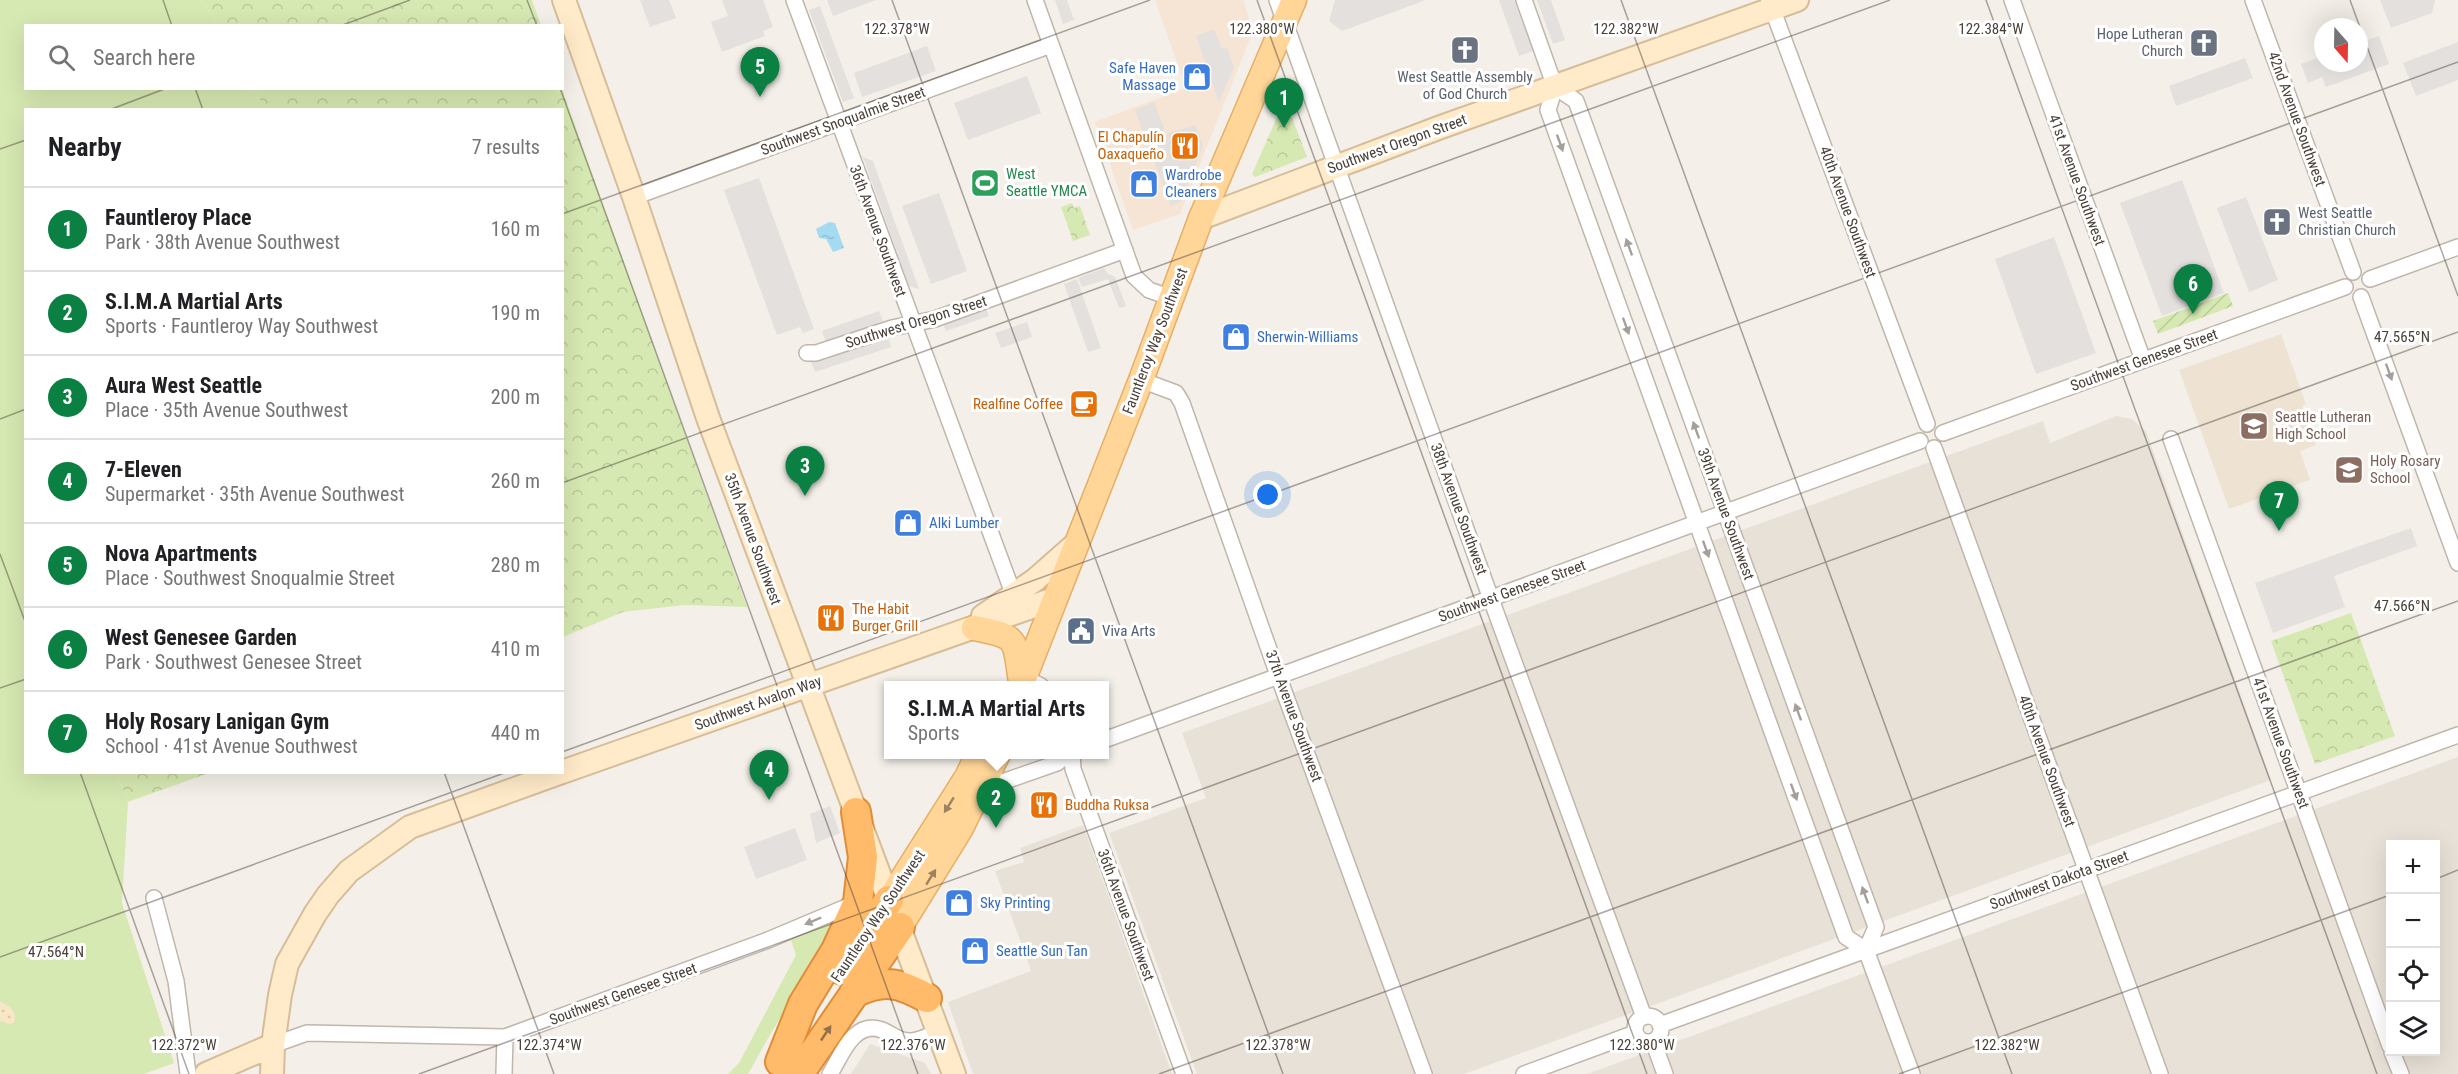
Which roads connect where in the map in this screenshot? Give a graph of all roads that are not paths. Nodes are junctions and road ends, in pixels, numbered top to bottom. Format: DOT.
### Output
graph roads {
  1 [pos="564,0"];
  2 [pos="794,0"];
  3 [pos="1035,0"];
  4 [pos="1277,0"];
  5 [pos="1294,0"];
  6 [pos="1524,0"];
  7 [pos="1797,0"];
  8 [pos="2012,0"];
  9 [pos="2253,0"];
  10 [pos="1771,4"];
  11 [pos="1285,22"];
  12 [pos="1052,45"];
  13 [pos="1555,87"];
  14 [pos="839,123"];
  15 [pos="1337,166"];
  16 [pos="634,197"];
  17 [pos="1201,218"];
  18 [pos="2458,248"];
  19 [pos="1125,250"];
  20 [pos="2353,272"];
  21 [pos="2370,279"];
  22 [pos="2345,287"];
  23 [pos="2361,297"];
  24 [pos="1172,298"];
  25 [pos="913,323"];
  26 [pos="807,353"];
  27 [pos="2143,360"];
  28 [pos="1141,380"];
  29 [pos="1927,424"];
  30 [pos="1943,433"];
  31 [pos="2171,439"];
  32 [pos="1920,441"];
  33 [pos="1934,448"];
  34 [pos="1726,513"];
  35 [pos="1697,524"];
  36 [pos="1077,543"];
  37 [pos="2458,563"];
  38 [pos="1054,599"];
  39 [pos="1491,599"];
  40 [pos="1012,605"];
  41 [pos="964,631"];
  42 [pos="1278,675"];
  43 [pos="1024,681"];
  44 [pos="1026,681"];
  45 [pos="807,686"];
  46 [pos="2458,735"];
  47 [pos="1109,738"];
  48 [pos="976,759"];
  49 [pos="996,759"];
  50 [pos="1063,759"];
  51 [pos="1071,759"];
  52 [pos="564,771"];
  53 [pos="556,774"];
  54 [pos="982,789"];
  55 [pos="2299,793"];
  56 [pos="855,812"];
  57 [pos="2086,870"];
  58 [pos="154,898"];
  59 [pos="889,900"];
  60 [pos="858,902"];
  61 [pos="900,927"];
  62 [pos="1866,950"];
  63 [pos="854,993"];
  64 [pos="927,998"];
  65 [pos="1644,1017"];
  66 [pos="1660,1025"];
  67 [pos="939,1032"];
  68 [pos="2386,1032"];
  69 [pos="1635,1034"];
  70 [pos="505,1037"];
  71 [pos="1653,1041"];
  72 [pos="273,1045"];
  73 [pos="2394,1056"];
  74 [pos="784,1070"];
  75 [pos="188,1074"];
  76 [pos="206,1074"];
  77 [pos="272,1074"];
  78 [pos="504,1074"];
  79 [pos="830,1074"];
  80 [pos="954,1074"];
  81 [pos="1184,1074"];
  82 [pos="1424,1074"];
  83 [pos="1524,1074"];
  84 [pos="1665,1074"];
  85 [pos="1912,1074"];
  86 [pos="2160,1074"];
  87 [pos="2401,1074"];
  1 -- 16 [label="main road, 35th Avenue Southwest"];
  2 -- 14 [label="street, 36th Avenue Southwest"];
  3 -- 12 [label="street"];
  4 -- 11 [label="street, 38th Avenue Southwest"];
  5 -- 11 [label="main road, Fauntleroy Way Southwest"];
  6 -- 13 [label="street, 39th Avenue Southwest"];
  7 -- 10 [label="main road, Southwest Oregon Street"];
  8 -- 27 [label="street, 41st Avenue Southwest"];
  9 -- 20 [label="street, 42nd Avenue Southwest"];
  10 -- 13 [label="main road, Southwest Oregon Street"];
  10 -- 29 [label="street, 40th Avenue Southwest"];
  11 -- 15 [label="street, 38th Avenue Southwest"];
  11 -- 17 [label="main road, Fauntleroy Way Southwest"];
  12 -- 14 [label="street, Southwest Snoqualmie Street"];
  12 -- 19 [label="street"];
  13 -- 15 [label="main road, Southwest Oregon Street"];
  34 -- 13 [label="street, 39th Avenue Southwest, one-way"];
  13 -- 35 [label="street, 39th Avenue Southwest, one-way"];
  14 -- 16 [label="street, Southwest Snoqualmie Street"];
  14 -- 25 [label="street, 36th Avenue Southwest"];
  15 -- 17 [label="main road, Southwest Oregon Street"];
  15 -- 39 [label="street, 38th Avenue Southwest"];
  16 -- 45 [label="main road, 35th Avenue Southwest"];
  17 -- 24 [label="main road, Fauntleroy Way Southwest"];
  18 -- 21 [label="street"];
  19 -- 24 [label="street"];
  19 -- 25 [label="street, Southwest Oregon Street"];
  20 -- 21 [label="street"];
  20 -- 22 [label="street"];
  21 -- 23 [label="street"];
  22 -- 23 [label="street"];
  22 -- 27 [label="street, Southwest Genesee Street"];
  23 -- 37 [label="street, one-way"];
  24 -- 28 [label="main road, Fauntleroy Way Southwest"];
  25 -- 26 [label="street, Southwest Oregon Street"];
  25 -- 40 [label="street, 36th Avenue Southwest"];
  27 -- 30 [label="street, Southwest Genesee Street"];
  28 -- 36 [label="main road, Fauntleroy Way Southwest"];
  28 -- 42 [label="street, 37th Avenue Southwest"];
  29 -- 30 [label="street"];
  29 -- 32 [label="street"];
  30 -- 33 [label="street"];
  31 -- 55 [label="street, 41st Avenue Southwest"];
  32 -- 33 [label="street"];
  32 -- 34 [label="street, Southwest Genesee Street"];
  33 -- 57 [label="street, 40th Avenue Southwest"];
  34 -- 35 [label="street, Southwest Genesee Street"];
  62 -- 34 [label="street, 39th Avenue Southwest, one-way"];
  35 -- 39 [label="street, Southwest Genesee Street"];
  35 -- 62 [label="street, 39th Avenue Southwest, one-way"];
  36 -- 38 [label="main road, Fauntleroy Way Southwest"];
  36 -- 40 [label="main road, Southwest Avalon Way"];
  38 -- 40 [label="main road, Southwest Avalon Way"];
  38 -- 44 [label="main road, Fauntleroy Way Southwest"];
  39 -- 42 [label="street, Southwest Genesee Street"];
  39 -- 65 [label="street, 38th Avenue Southwest"];
  40 -- 41 [label="main road, Southwest Avalon Way"];
  41 -- 43 [label="main road"];
  41 -- 45 [label="main road, Southwest Avalon Way"];
  42 -- 47 [label="street, Southwest Genesee Street"];
  42 -- 82 [label="street, 37th Avenue Southwest"];
  45 -- 52 [label="main road, Southwest Avalon Way"];
  45 -- 56 [label="main road, 35th Avenue Southwest"];
  46 -- 55 [label="street, Southwest Dakota Street"];
  48 -- 59 [label="main road, Fauntleroy Way Southwest, one-way"];
  49 -- 54 [label="main road, Fauntleroy Way Southwest"];
  50 -- 54 [label="street"];
  51 -- 81 [label="street, 36th Avenue Southwest"];
  53 -- 72 [label="main road, Southwest Avalon Way"];
  61 -- 54 [label="main road, Fauntleroy Way Southwest, one-way"];
  55 -- 57 [label="street, Southwest Dakota Street"];
  55 -- 68 [label="street, 41st Avenue Southwest"];
  56 -- 59 [label="main road, 35th Avenue Southwest"];
  56 -- 60 [label="highway"];
  57 -- 62 [label="street, Southwest Dakota Street"];
  57 -- 86 [label="street, 40th Avenue Southwest"];
  58 -- 75 [label="street"];
  59 -- 61 [label="main road, 35th Avenue Southwest"];
  59 -- 74 [label="highway, Fauntleroy Way Southwest"];
  60 -- 70 [label="street, Southwest Genesee Street, one-way"];
  60 -- 74 [label="highway"];
  61 -- 63 [label="highway, Fauntleroy Way Southwest"];
  61 -- 64 [label="main road, 35th Avenue Southwest"];
  62 -- 66 [label="street, Southwest Dakota Street"];
  62 -- 85 [label="street, 39th Avenue Southwest"];
  63 -- 64 [label="highway"];
  74 -- 63 [label="highway, Fauntleroy Way Southwest, one-way"];
  64 -- 67 [label="main road, 35th Avenue Southwest"];
  65 -- 66 [label="street"];
  65 -- 69 [label="street"];
  66 -- 71 [label="street"];
  67 -- 79 [label="street"];
  67 -- 80 [label="main road, 35th Avenue Southwest"];
  69 -- 71 [label="street"];
  69 -- 83 [label="street"];
  70 -- 72 [label="street, Southwest Genesee Street"];
  70 -- 78 [label="street"];
  71 -- 84 [label="street"];
  72 -- 76 [label="main road, Southwest Genesee Street"];
  72 -- 77 [label="main road, Southwest Avalon Way"];
  73 -- 87 [label="street"];
}
